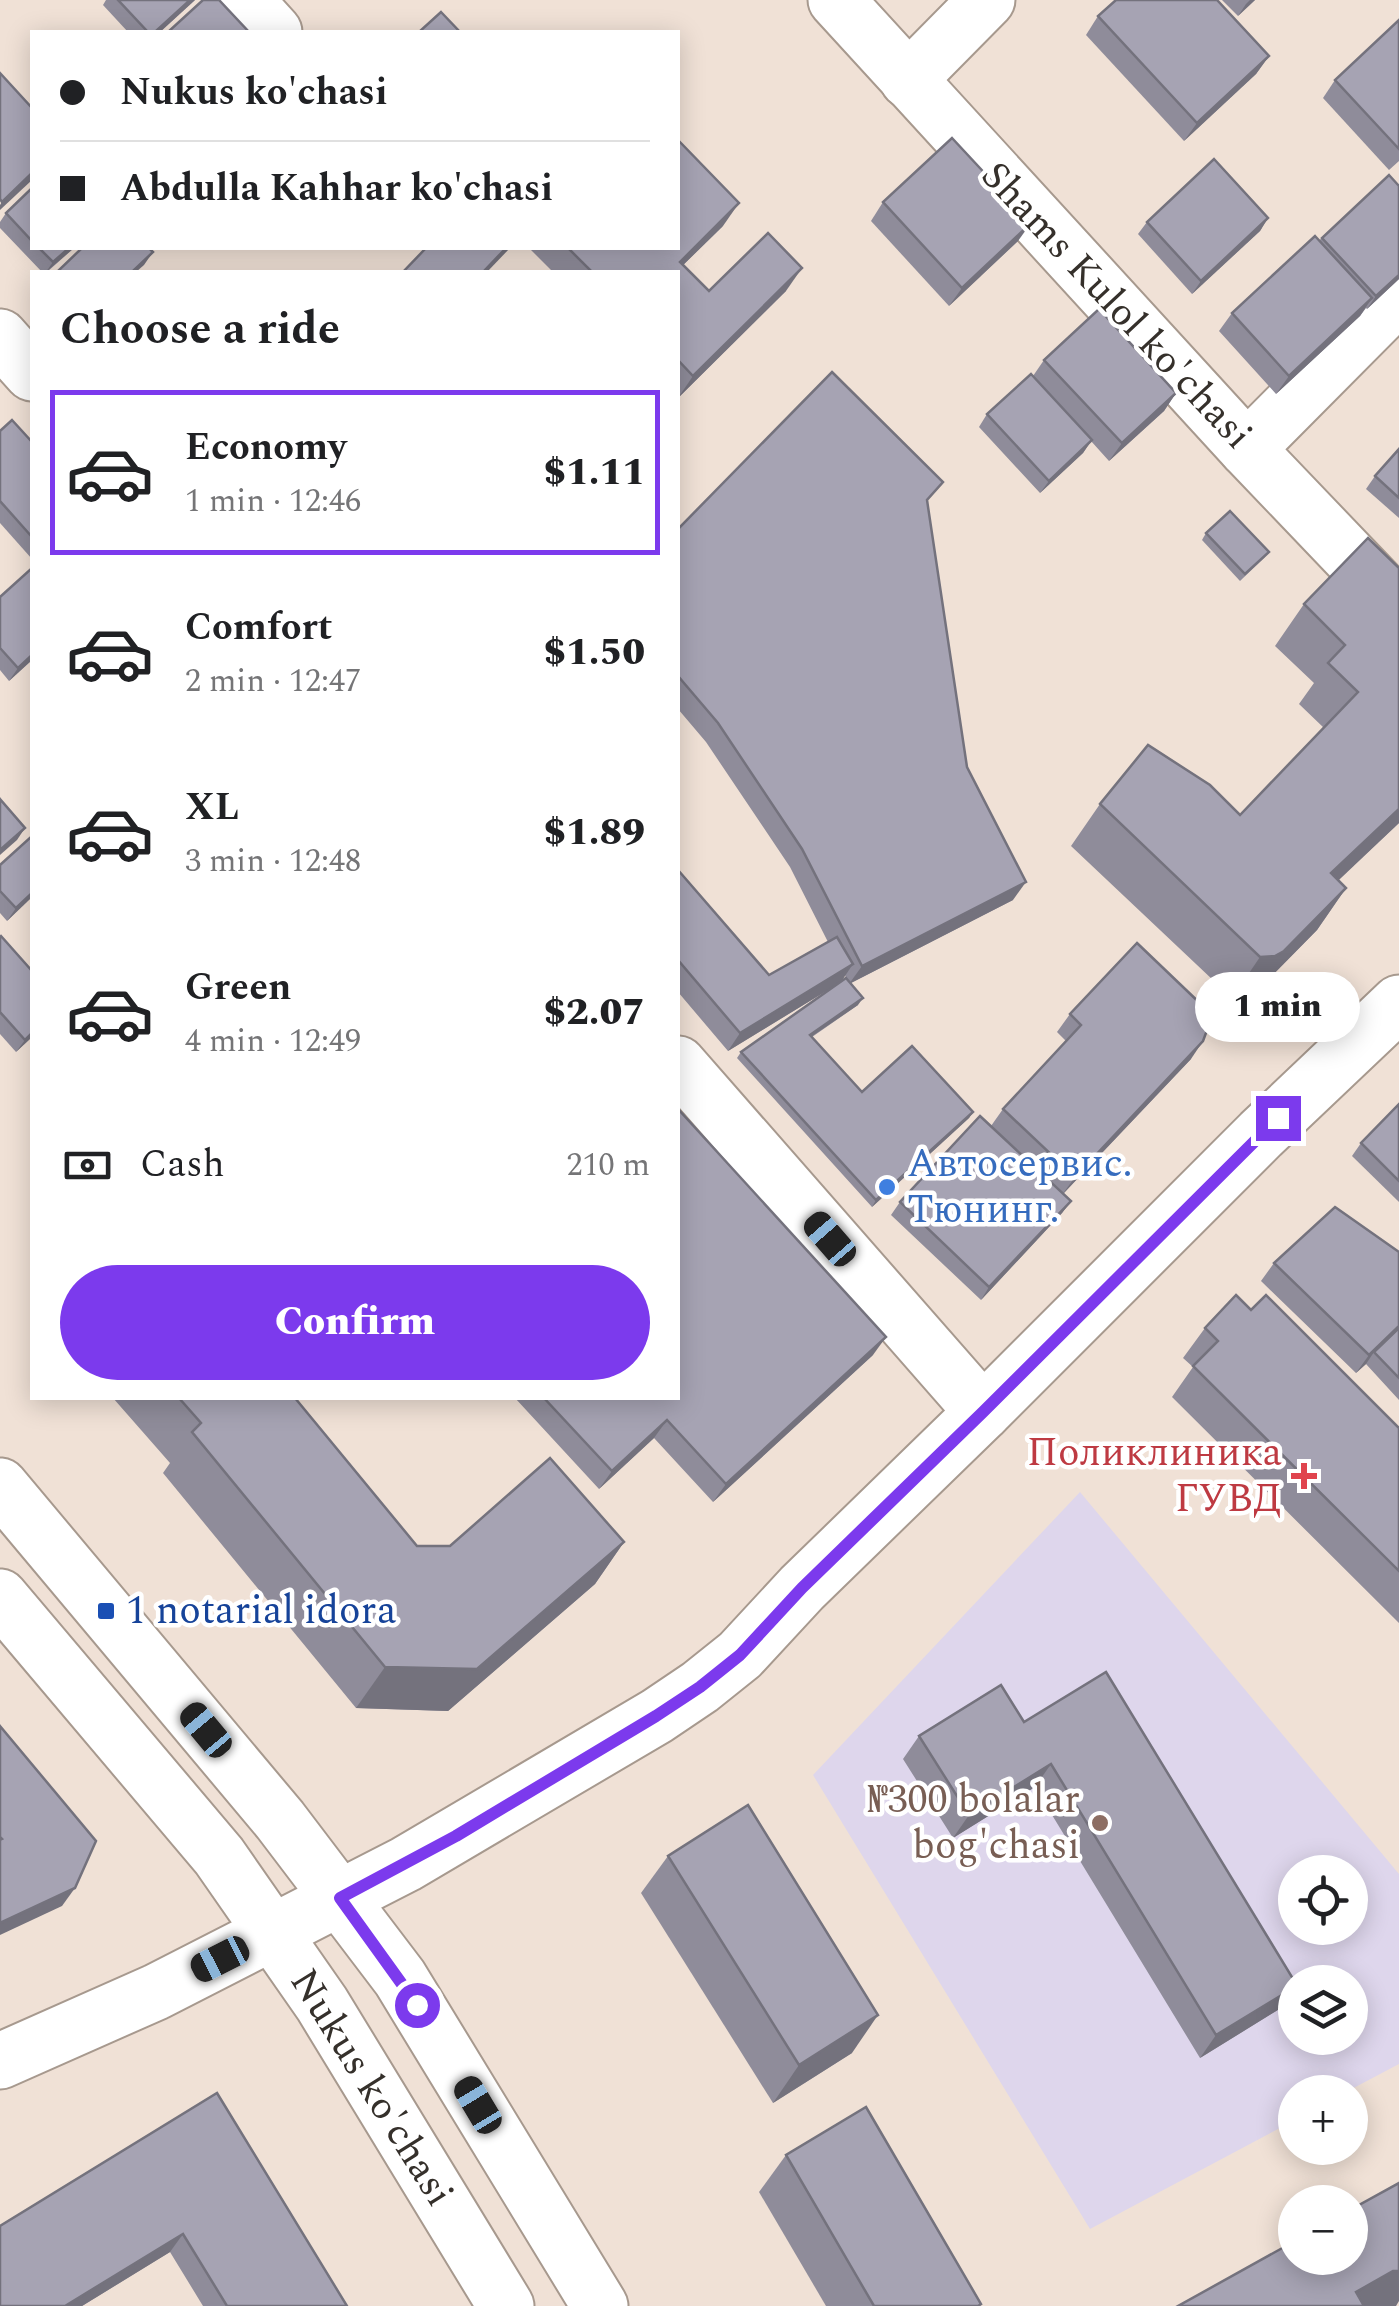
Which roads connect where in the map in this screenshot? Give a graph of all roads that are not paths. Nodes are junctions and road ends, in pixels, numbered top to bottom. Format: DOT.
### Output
graph roads {
  1 [pos="245,0"];
  2 [pos="836,0"];
  3 [pos="987,0"];
  4 [pos="272,30"];
  5 [pos="908,80"];
  6 [pos="1399,296"];
  7 [pos="0,337"];
  8 [pos="30,370"];
  9 [pos="1247,450"];
  10 [pos="1399,608"];
  11 [pos="1399,1002"];
  12 [pos="680,1066"];
  13 [pos="983,1412"];
  14 [pos="0,1486"];
  15 [pos="0,1597"];
  16 [pos="340,1898"];
  17 [pos="272,1933"];
  18 [pos="0,2061"];
  19 [pos="506,2306"];
  20 [pos="600,2306"];
  1 -- 4 [label="street"];
  2 -- 5 [label="street, Shams Kulol ko'chasi"];
  3 -- 5 [label="street"];
  5 -- 9 [label="street, Shams Kulol ko'chasi"];
  6 -- 9 [label="street"];
  7 -- 8 [label="street"];
  9 -- 10 [label="street, Shams Kulol ko'chasi"];
  11 -- 13 [label="street"];
  12 -- 13 [label="street"];
  13 -- 16 [label="street"];
  14 -- 16 [label="street, Nukus ko'chasi"];
  15 -- 17 [label="street, Nukus ko'chasi"];
  16 -- 17 [label="street"];
  16 -- 20 [label="street, Nukus ko'chasi"];
  17 -- 18 [label="street"];
  17 -- 19 [label="street, Nukus ko'chasi"];
}
